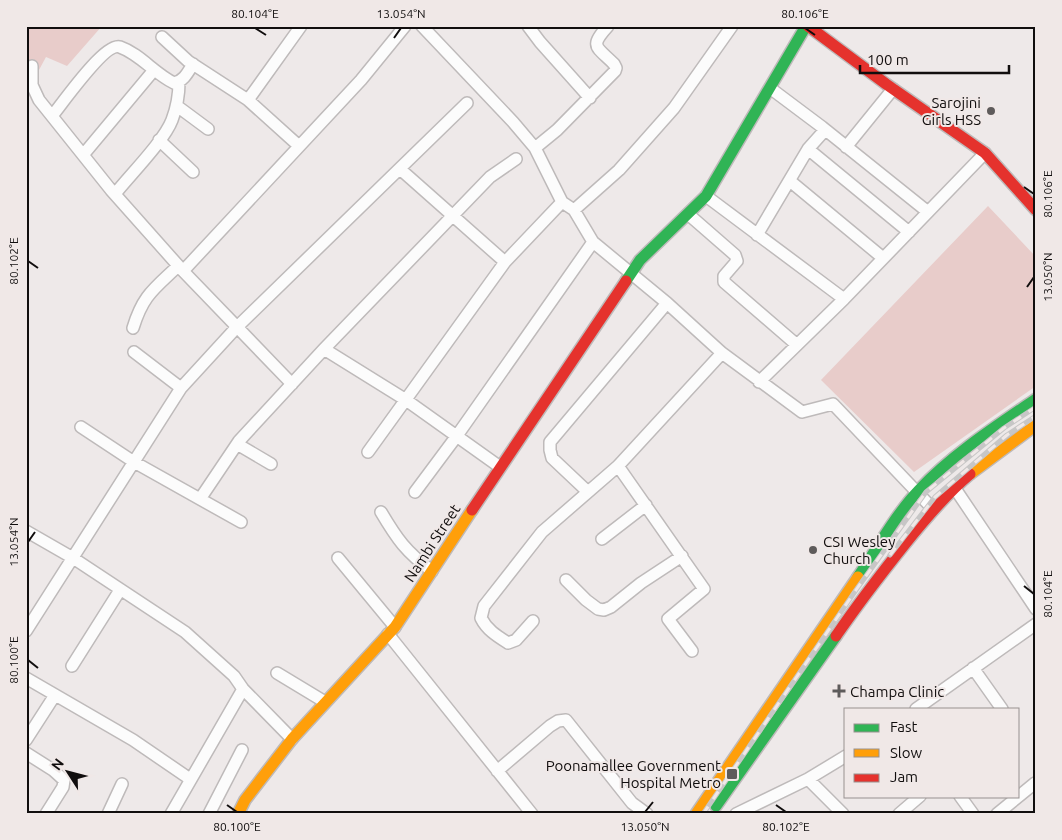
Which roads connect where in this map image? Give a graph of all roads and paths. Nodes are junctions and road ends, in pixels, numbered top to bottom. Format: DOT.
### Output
graph roads {
  1 [pos="301,26"];
  2 [pos="405,26"];
  3 [pos="422,26"];
  4 [pos="528,26"];
  5 [pos="608,26"];
  6 [pos="732,26"];
  7 [pos="807,26"];
  8 [pos="162,37"];
  9 [pos="193,64"];
  10 [pos="32,66"];
  11 [pos="154,70"];
  12 [pos="180,82"];
  13 [pos="770,88"];
  14 [pos="893,89"];
  15 [pos="590,98"];
  16 [pos="248,100"];
  17 [pos="467,102"];
  18 [pos="177,106"];
  19 [pos="52,116"];
  20 [pos="208,129"];
  21 [pos="825,130"];
  22 [pos="159,140"];
  23 [pos="299,146"];
  24 [pos="846,147"];
  25 [pos="535,148"];
  26 [pos="808,149"];
  27 [pos="985,153"];
  28 [pos="83,155"];
  29 [pos="516,159"];
  30 [pos="400,168"];
  31 [pos="193,172"];
  32 [pos="790,181"];
  33 [pos="114,194"];
  34 [pos="706,196"];
  35 [pos="562,202"];
  36 [pos="574,210"];
  37 [pos="1036,210"];
  38 [pos="928,212"];
  39 [pos="688,214"];
  40 [pos="452,216"];
  41 [pos="909,232"];
  42 [pos="757,235"];
  43 [pos="593,242"];
  44 [pos="883,258"];
  45 [pos="505,262"];
  46 [pos="180,269"];
  47 [pos="632,273"];
  48 [pos="844,299"];
  49 [pos="667,303"];
  50 [pos="133,328"];
  51 [pos="236,328"];
  52 [pos="797,345"];
  53 [pos="324,349"];
  54 [pos="134,352"];
  55 [pos="722,353"];
  56 [pos="759,382"];
  57 [pos="292,384"];
  58 [pos="180,388"];
  59 [pos="1036,399"];
  60 [pos="406,400"];
  61 [pos="81,426"];
  62 [pos="1035,426"];
  63 [pos="456,437"];
  64 [pos="237,444"];
  65 [pos="368,452"];
  66 [pos="134,462"];
  67 [pos="271,464"];
  68 [pos="618,466"];
  69 [pos="500,467"];
  70 [pos="954,487"];
  71 [pos="415,492"];
  72 [pos="588,492"];
  73 [pos="918,492"];
  74 [pos="200,499"];
  75 [pos="646,505"];
  76 [pos="933,509"];
  77 [pos="381,512"];
  78 [pos="241,522"];
  79 [pos="26,531"];
  80 [pos="602,539"];
  81 [pos="682,556"];
  82 [pos="73,558"];
  83 [pos="338,558"];
  84 [pos="432,571"];
  85 [pos="566,580"];
  86 [pos="120,590"];
  87 [pos="1036,609"];
  88 [pos="533,621"];
  89 [pos="1036,624"];
  90 [pos="26,631"];
  91 [pos="391,631"];
  92 [pos="692,651"];
  93 [pos="72,666"];
  94 [pos="973,668"];
  95 [pos="277,673"];
  96 [pos="26,678"];
  97 [pos="242,689"];
  98 [pos="55,695"];
  99 [pos="325,702"];
  100 [pos="917,708"];
  101 [pos="1001,708"];
  102 [pos="292,739"];
  103 [pos="26,740"];
  104 [pos="242,750"];
  105 [pos="26,753"];
  106 [pos="844,757"];
  107 [pos="497,771"];
  108 [pos="190,779"];
  109 [pos="808,780"];
  110 [pos="1035,783"];
  111 [pos="122,784"];
  112 [pos="1020,795"];
  113 [pos="918,798"];
  114 [pos="961,798"];
  115 [pos="1017,798"];
  116 [pos="703,813"];
  117 [pos="46,814"];
  118 [pos="108,814"];
  119 [pos="171,814"];
  120 [pos="209,814"];
  121 [pos="238,814"];
  122 [pos="532,814"];
  123 [pos="647,814"];
  124 [pos="736,814"];
  125 [pos="843,814"];
  126 [pos="899,814"];
  127 [pos="973,814"];
  128 [pos="997,814"];
  1 -- 16 [label="street"];
  2 -- 23 [label="street"];
  3 -- 25 [label="street"];
  4 -- 15 [label="street"];
  5 -- 15 [label="street"];
  6 -- 36 [label="street"];
  7 -- 13 [label="street, Nambi Street"];
  7 -- 14 [label="street"];
  8 -- 9 [label="street"];
  9 -- 12 [label="street"];
  9 -- 16 [label="street"];
  10 -- 19 [label="street"];
  11 -- 12 [label="street"];
  11 -- 19 [label="street"];
  11 -- 28 [label="street"];
  12 -- 18 [label="street"];
  13 -- 21 [label="street"];
  13 -- 34 [label="street, Nambi Street"];
  14 -- 24 [label="street"];
  14 -- 27 [label="street"];
  15 -- 25 [label="street"];
  16 -- 23 [label="street"];
  17 -- 30 [label="street"];
  18 -- 20 [label="street"];
  18 -- 22 [label="street"];
  19 -- 28 [label="street"];
  21 -- 24 [label="street"];
  21 -- 26 [label="street"];
  22 -- 31 [label="street"];
  22 -- 33 [label="street"];
  23 -- 46 [label="street"];
  24 -- 38 [label="street"];
  25 -- 35 [label="street"];
  26 -- 32 [label="street"];
  26 -- 41 [label="street"];
  27 -- 37 [label="street"];
  27 -- 38 [label="street"];
  28 -- 33 [label="street"];
  29 -- 40 [label="street"];
  30 -- 40 [label="street"];
  30 -- 51 [label="street"];
  32 -- 42 [label="street"];
  32 -- 44 [label="street"];
  33 -- 46 [label="street"];
  34 -- 39 [label="street, Nambi Street"];
  34 -- 42 [label="street"];
  35 -- 36 [label="street"];
  35 -- 45 [label="street"];
  36 -- 43 [label="street"];
  38 -- 41 [label="street"];
  39 -- 47 [label="street, Nambi Street"];
  39 -- 52 [label="street"];
  40 -- 45 [label="street"];
  40 -- 53 [label="street"];
  41 -- 44 [label="street"];
  42 -- 48 [label="street"];
  43 -- 47 [label="street"];
  43 -- 63 [label="street"];
  44 -- 48 [label="street"];
  45 -- 60 [label="street"];
  46 -- 50 [label="street"];
  46 -- 51 [label="street"];
  47 -- 49 [label="street"];
  47 -- 69 [label="street, Nambi Street"];
  48 -- 52 [label="street"];
  49 -- 55 [label="street"];
  49 -- 72 [label="street"];
  51 -- 57 [label="street"];
  51 -- 58 [label="street"];
  52 -- 56 [label="street"];
  53 -- 57 [label="street"];
  53 -- 60 [label="street"];
  54 -- 58 [label="street"];
  55 -- 56 [label="street"];
  55 -- 68 [label="street"];
  56 -- 73 [label="street"];
  57 -- 64 [label="street"];
  58 -- 66 [label="street"];
  59 -- 73 [label="street"];
  60 -- 63 [label="street"];
  60 -- 65 [label="street"];
  61 -- 66 [label="street"];
  62 -- 70 [label="street"];
  63 -- 69 [label="street"];
  63 -- 71 [label="street"];
  64 -- 67 [label="street"];
  64 -- 74 [label="street"];
  66 -- 74 [label="street"];
  66 -- 82 [label="street"];
  68 -- 72 [label="street"];
  68 -- 75 [label="street"];
  69 -- 84 [label="street, Nambi Street"];
  70 -- 76 [label="street"];
  70 -- 87 [label="street"];
  72 -- 88 [label="street"];
  73 -- 76 [label="street"];
  73 -- 116 [label="street"];
  74 -- 78 [label="street"];
  75 -- 80 [label="street"];
  75 -- 81 [label="street"];
  76 -- 116 [label="street"];
  77 -- 84 [label="street"];
  79 -- 82 [label="street"];
  81 -- 85 [label="street"];
  81 -- 92 [label="street"];
  82 -- 86 [label="street"];
  82 -- 90 [label="street"];
  83 -- 91 [label="street"];
  84 -- 91 [label="street, Nambi Street"];
  86 -- 93 [label="street"];
  86 -- 97 [label="street"];
  89 -- 94 [label="street"];
  91 -- 99 [label="street, Nambi Street"];
  91 -- 107 [label="street"];
  94 -- 100 [label="street"];
  94 -- 101 [label="street"];
  95 -- 99 [label="street"];
  96 -- 98 [label="street"];
  97 -- 102 [label="street"];
  97 -- 108 [label="street"];
  98 -- 103 [label="street"];
  98 -- 108 [label="street"];
  99 -- 102 [label="street, Nambi Street"];
  102 -- 121 [label="street, Nambi Street"];
  104 -- 120 [label="street"];
  105 -- 117 [label="street"];
  106 -- 109 [label="street"];
  107 -- 122 [label="street"];
  107 -- 123 [label="street"];
  108 -- 119 [label="street"];
  109 -- 124 [label="street"];
  109 -- 125 [label="street"];
  110 -- 112 [label="street"];
  111 -- 118 [label="street"];
  113 -- 126 [label="street"];
  114 -- 127 [label="street"];
  115 -- 128 [label="street"];
}
